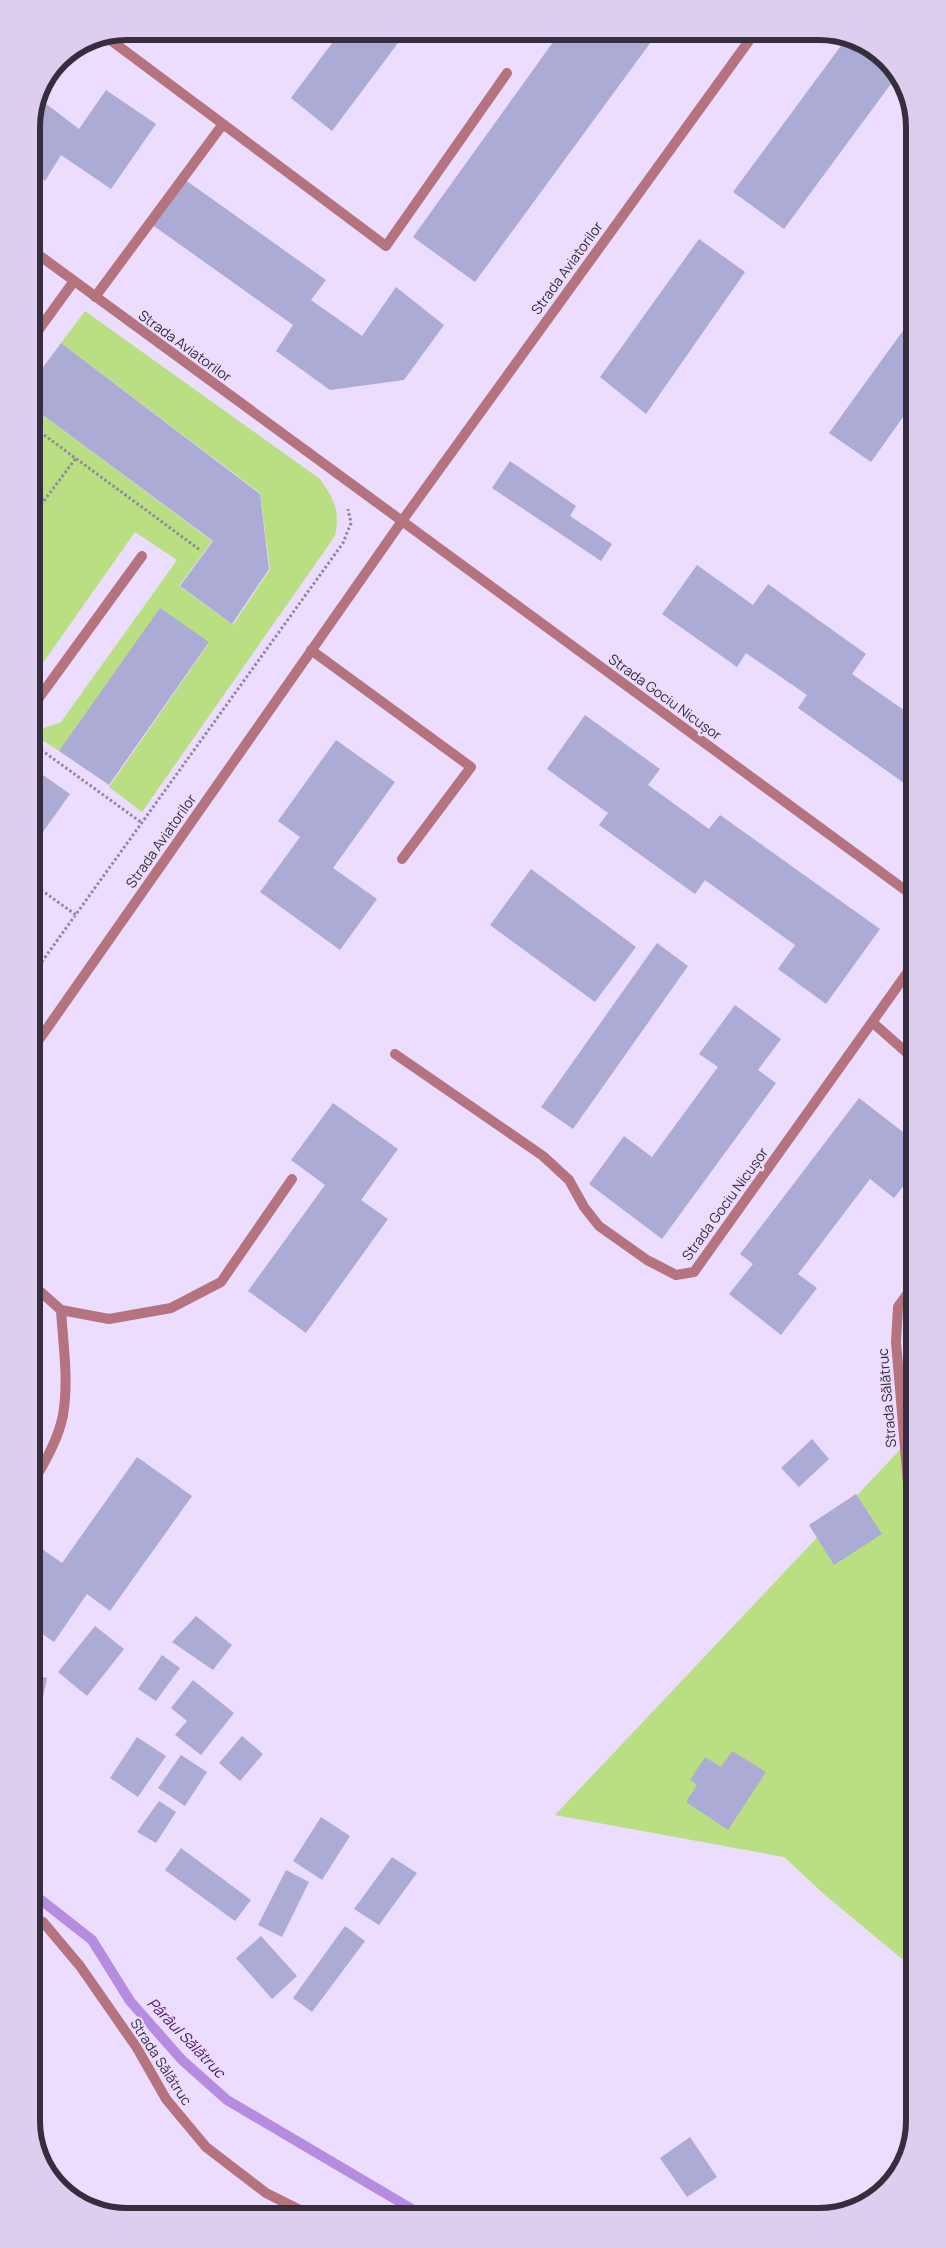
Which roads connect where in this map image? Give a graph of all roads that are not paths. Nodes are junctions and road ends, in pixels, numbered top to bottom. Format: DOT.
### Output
graph roads {
  1 [pos="750,40"];
  2 [pos="113,42"];
  3 [pos="506,73"];
  4 [pos="223,124"];
  5 [pos="40,256"];
  6 [pos="74,281"];
  7 [pos="94,297"];
  8 [pos="40,329"];
  9 [pos="402,521"];
  10 [pos="142,556"];
  11 [pos="311,650"];
  12 [pos="40,696"];
  13 [pos="402,859"];
  14 [pos="906,891"];
  15 [pos="906,974"];
  16 [pos="872,1022"];
  17 [pos="40,1038"];
  18 [pos="906,1052"];
  19 [pos="395,1054"];
  20 [pos="292,1179"];
  21 [pos="40,1291"];
  22 [pos="906,1296"];
  23 [pos="61,1310"];
  24 [pos="906,1460"];
  25 [pos="40,1470"];
  26 [pos="40,1920"];
  27 [pos="296,2208"];
  1 -- 9 [label="street, Strada Aviatorilor"];
  2 -- 4 [label="street"];
  3 -- 4 [label="street"];
  4 -- 7 [label="street"];
  5 -- 6 [label="street, Strada Aviatorilor"];
  6 -- 7 [label="street, Strada Aviatorilor"];
  6 -- 8 [label="street"];
  7 -- 9 [label="street, Strada Aviatorilor"];
  9 -- 11 [label="street, Strada Aviatorilor"];
  9 -- 14 [label="street, Strada Gociu Nicușor"];
  10 -- 12 [label="street"];
  11 -- 13 [label="street"];
  11 -- 17 [label="street, Strada Aviatorilor"];
  15 -- 16 [label="street, Strada Gociu Nicușor"];
  16 -- 18 [label="street"];
  16 -- 19 [label="street, Strada Gociu Nicușor"];
  20 -- 23 [label="street"];
  21 -- 23 [label="street"];
  22 -- 24 [label="street, Strada Sălătruc"];
  23 -- 25 [label="street"];
  26 -- 27 [label="street, Strada Sălătruc"];
}
